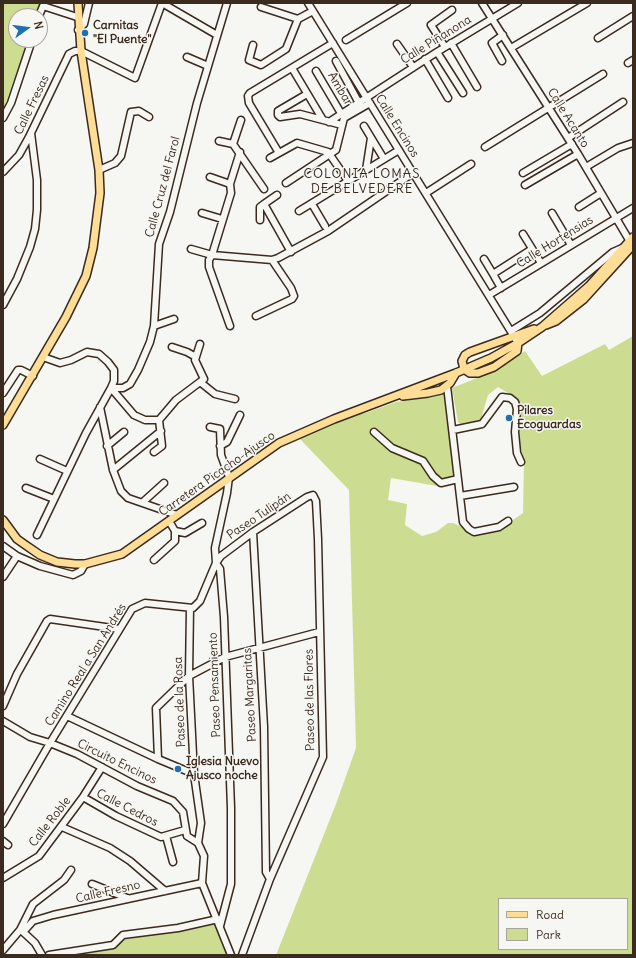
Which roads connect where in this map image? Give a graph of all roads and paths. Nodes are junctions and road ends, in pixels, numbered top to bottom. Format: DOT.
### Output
graph roads {
  1 [pos="78,3"];
  2 [pos="89,3"];
  3 [pos="162,3"];
  4 [pos="227,3"];
  5 [pos="308,3"];
  6 [pos="407,3"];
  7 [pos="482,3"];
  8 [pos="518,3"];
  9 [pos="587,3"];
  10 [pos="261,7"];
  11 [pos="42,8"];
  12 [pos="452,10"];
  13 [pos="313,11"];
  14 [pos="633,16"];
  15 [pos="78,17"];
  16 [pos="298,19"];
  17 [pos="492,19"];
  18 [pos="78,30"];
  19 [pos="217,35"];
  20 [pos="504,35"];
  21 [pos="598,38"];
  22 [pos="346,40"];
  23 [pos="451,43"];
  24 [pos="331,44"];
  25 [pos="397,44"];
  26 [pos="253,45"];
  27 [pos="445,47"];
  28 [pos="29,48"];
  29 [pos="511,48"];
  30 [pos="81,51"];
  31 [pos="437,52"];
  32 [pos="187,57"];
  33 [pos="425,59"];
  34 [pos="336,61"];
  35 [pos="502,61"];
  36 [pos="208,66"];
  37 [pos="413,67"];
  38 [pos="292,68"];
  39 [pos="316,72"];
  40 [pos="603,74"];
  41 [pos="477,87"];
  42 [pos="463,93"];
  43 [pos="307,94"];
  44 [pos="448,98"];
  45 [pos="367,99"];
  46 [pos="623,102"];
  47 [pos="360,105"];
  48 [pos="549,108"];
  49 [pos="149,116"];
  50 [pos="343,116"];
  51 [pos="3,118"];
  52 [pos="241,120"];
  53 [pos="326,121"];
  54 [pos="342,125"];
  55 [pos="364,126"];
  56 [pos="31,133"];
  57 [pos="371,138"];
  58 [pos="568,138"];
  59 [pos="219,141"];
  60 [pos="633,143"];
  61 [pos="233,144"];
  62 [pos="572,144"];
  63 [pos="485,147"];
  64 [pos="397,151"];
  65 [pos="240,152"];
  66 [pos="279,153"];
  67 [pos="330,154"];
  68 [pos="578,154"];
  69 [pos="270,158"];
  70 [pos="384,159"];
  71 [pos="471,164"];
  72 [pos="586,167"];
  73 [pos="99,170"];
  74 [pos="366,170"];
  75 [pos="3,172"];
  76 [pos="413,172"];
  77 [pos="523,173"];
  78 [pos="210,177"];
  79 [pos="348,181"];
  80 [pos="286,183"];
  81 [pos="230,184"];
  82 [pos="525,185"];
  83 [pos="264,189"];
  84 [pos="426,193"];
  85 [pos="602,194"];
  86 [pos="277,195"];
  87 [pos="264,204"];
  88 [pos="312,204"];
  89 [pos="579,207"];
  90 [pos="633,208"];
  91 [pos="299,211"];
  92 [pos="202,213"];
  93 [pos="552,213"];
  94 [pos="616,218"];
  95 [pos="222,219"];
  96 [pos="260,220"];
  97 [pos="325,226"];
  98 [pos="523,234"];
  99 [pos="631,243"];
  100 [pos="571,245"];
  101 [pos="191,249"];
  102 [pos="532,249"];
  103 [pos="291,252"];
  104 [pos="212,255"];
  105 [pos="484,259"];
  106 [pos="272,260"];
  107 [pos="541,263"];
  108 [pos="493,274"];
  109 [pos="502,288"];
  110 [pos="489,295"];
  111 [pos="3,304"];
  112 [pos="256,316"];
  113 [pos="174,319"];
  114 [pos="154,326"];
  115 [pos="230,326"];
  116 [pos="542,327"];
  117 [pos="512,333"];
  118 [pos="518,343"];
  119 [pos="200,344"];
  120 [pos="172,347"];
  121 [pos="43,357"];
  122 [pos="196,357"];
  123 [pos="464,370"];
  124 [pos="456,373"];
  125 [pos="33,376"];
  126 [pos="200,382"];
  127 [pos="447,386"];
  128 [pos="111,388"];
  129 [pos="3,393"];
  130 [pos="394,396"];
  131 [pos="235,399"];
  132 [pos="100,408"];
  133 [pos="240,415"];
  134 [pos="159,420"];
  135 [pos="3,425"];
  136 [pos="210,427"];
  137 [pos="453,430"];
  138 [pos="161,431"];
  139 [pos="124,432"];
  140 [pos="374,432"];
  141 [pos="107,446"];
  142 [pos="220,446"];
  143 [pos="154,452"];
  144 [pos="40,459"];
  145 [pos="521,462"];
  146 [pos="113,470"];
  147 [pos="67,471"];
  148 [pos="229,477"];
  149 [pos="458,479"];
  150 [pos="164,483"];
  151 [pos="514,487"];
  152 [pos="26,488"];
  153 [pos="460,496"];
  154 [pos="54,499"];
  155 [pos="316,501"];
  156 [pos="143,502"];
  157 [pos="177,515"];
  158 [pos="3,520"];
  159 [pos="169,521"];
  160 [pos="508,521"];
  161 [pos="202,523"];
  162 [pos="175,531"];
  163 [pos="253,532"];
  164 [pos="37,535"];
  165 [pos="3,546"];
  166 [pos="17,556"];
  167 [pos="154,560"];
  168 [pos="216,563"];
  169 [pos="85,564"];
  170 [pos="3,577"];
  171 [pos="190,608"];
  172 [pos="119,629"];
  173 [pos="320,632"];
  174 [pos="259,648"];
  175 [pos="225,657"];
  176 [pos="189,676"];
  177 [pos="3,706"];
  178 [pos="67,716"];
  179 [pos="3,721"];
  180 [pos="50,742"];
  181 [pos="158,759"];
  182 [pos="102,768"];
  183 [pos="194,774"];
  184 [pos="83,798"];
  185 [pos="3,824"];
  186 [pos="62,826"];
  187 [pos="185,830"];
  188 [pos="166,836"];
  189 [pos="198,843"];
  190 [pos="173,862"];
  191 [pos="71,870"];
  192 [pos="3,878"];
  193 [pos="270,880"];
  194 [pos="202,883"];
  195 [pos="92,884"];
  196 [pos="165,891"];
  197 [pos="127,898"];
  198 [pos="218,919"];
  199 [pos="220,926"];
  200 [pos="22,930"];
  201 [pos="3,950"];
  202 [pos="42,955"];
  203 [pos="49,955"];
  204 [pos="231,955"];
  205 [pos="242,955"];
  1 -- 15 [label="main road"];
  2 -- 18 [label="street"];
  3 -- 19 [label="street"];
  3 -- 30 [label="street"];
  4 -- 19 [label="street, Calle Cruz del Farol"];
  5 -- 13 [label="street, Calle Encinos"];
  6 -- 22 [label="street"];
  7 -- 17 [label="street, Calle Acanto"];
  8 -- 17 [label="street, Calle Piñanona"];
  9 -- 29 [label="street"];
  10 -- 16 [label="street"];
  11 -- 15 [label="street"];
  12 -- 27 [label="street"];
  13 -- 16 [label="street"];
  13 -- 24 [label="street, Calle Encinos"];
  14 -- 21 [label="street"];
  15 -- 18 [label="main road"];
  16 -- 26 [label="street"];
  17 -- 20 [label="street, Calle Acanto"];
  17 -- 23 [label="street, Calle Piñanona"];
  18 -- 30 [label="main road"];
  19 -- 36 [label="street, Calle Cruz del Farol"];
  20 -- 29 [label="street, Calle Acanto"];
  20 -- 35 [label="street"];
  23 -- 27 [label="street, Calle Piñanona"];
  23 -- 41 [label="street"];
  24 -- 38 [label="street"];
  24 -- 45 [label="street, Calle Encinos"];
  25 -- 37 [label="street"];
  27 -- 31 [label="street, Calle Piñanona"];
  28 -- 51 [label="street"];
  29 -- 48 [label="street, Calle Acanto"];
  30 -- 56 [label="street, Calle Fresas"];
  30 -- 73 [label="main road"];
  31 -- 33 [label="street, Calle Piñanona"];
  31 -- 42 [label="street"];
  32 -- 36 [label="street"];
  33 -- 37 [label="street, Calle Piñanona"];
  33 -- 44 [label="street"];
  34 -- 47 [label="street"];
  36 -- 114 [label="street, Calle Cruz del Farol"];
  37 -- 45 [label="street, Calle Piñanona"];
  38 -- 43 [label="street"];
  38 -- 66 [label="street"];
  39 -- 50 [label="street, Ambar"];
  40 -- 48 [label="street"];
  43 -- 53 [label="street"];
  43 -- 53 [label="street"];
  45 -- 47 [label="street, Calle Piñanona"];
  45 -- 64 [label="street, Calle Encinos"];
  46 -- 58 [label="street"];
  47 -- 50 [label="street, Calle Piñanona"];
  48 -- 58 [label="street, Calle Acanto"];
  48 -- 63 [label="street"];
  49 -- 73 [label="street"];
  50 -- 53 [label="street, Calle Piñanona"];
  50 -- 54 [label="street"];
  52 -- 61 [label="street"];
  53 -- 54 [label="street"];
  54 -- 67 [label="street"];
  55 -- 57 [label="street"];
  56 -- 75 [label="street, Calle Fresas"];
  56 -- 111 [label="street"];
  57 -- 70 [label="street"];
  57 -- 74 [label="street"];
  58 -- 62 [label="street, Calle Acanto"];
  59 -- 61 [label="street"];
  60 -- 72 [label="street"];
  61 -- 65 [label="street"];
  62 -- 68 [label="street, Calle Acanto"];
  62 -- 77 [label="street"];
  64 -- 70 [label="street"];
  64 -- 76 [label="street, Calle Encinos"];
  65 -- 81 [label="street"];
  65 -- 83 [label="street"];
  66 -- 67 [label="street"];
  66 -- 69 [label="street"];
  67 -- 79 [label="street"];
  67 -- 80 [label="street"];
  68 -- 72 [label="street, Calle Acanto"];
  68 -- 82 [label="street"];
  70 -- 74 [label="street"];
  71 -- 84 [label="street"];
  72 -- 85 [label="street, Calle Acanto"];
  73 -- 121 [label="main road"];
  74 -- 79 [label="street"];
  76 -- 84 [label="street, Calle Encinos"];
  76 -- 103 [label="street"];
  78 -- 81 [label="street"];
  79 -- 88 [label="street"];
  81 -- 95 [label="street"];
  84 -- 110 [label="street, Calle Encinos"];
  85 -- 89 [label="street"];
  85 -- 94 [label="street, Calle Acanto"];
  86 -- 87 [label="street"];
  87 -- 96 [label="street"];
  87 -- 103 [label="street"];
  88 -- 91 [label="street"];
  88 -- 97 [label="street"];
  90 -- 94 [label="street, Calle Hortensias"];
  92 -- 95 [label="street"];
  93 -- 100 [label="street"];
  94 -- 99 [label="street, Calle Acanto"];
  94 -- 100 [label="street, Calle Hortensias"];
  95 -- 104 [label="street"];
  98 -- 102 [label="street"];
  99 -- 116 [label="main road"];
  99 -- 117 [label="street"];
  100 -- 107 [label="street, Calle Hortensias"];
  101 -- 104 [label="street"];
  102 -- 107 [label="street"];
  102 -- 108 [label="street"];
  103 -- 106 [label="street"];
  104 -- 106 [label="street"];
  104 -- 115 [label="street"];
  105 -- 108 [label="street"];
  106 -- 112 [label="street"];
  107 -- 109 [label="street, Calle Hortensias"];
  108 -- 109 [label="street"];
  109 -- 110 [label="street, Calle Hortensias"];
  110 -- 117 [label="street, Calle Encinos"];
  113 -- 114 [label="street"];
  114 -- 128 [label="street, Calle Cruz del Farol"];
  116 -- 117 [label="main road"];
  116 -- 118 [label="main road"];
  117 -- 118 [label="street, Calle Encinos"];
  117 -- 123 [label="main road"];
  118 -- 123 [label="main road"];
  119 -- 122 [label="street"];
  120 -- 122 [label="street"];
  121 -- 125 [label="main road"];
  121 -- 128 [label="street"];
  122 -- 126 [label="street"];
  123 -- 124 [label="main road, Carretera Picacho-Ajusco"];
  124 -- 127 [label="main road"];
  124 -- 130 [label="main road, Carretera Picacho-Ajusco"];
  125 -- 129 [label="street"];
  125 -- 135 [label="main road"];
  126 -- 131 [label="street"];
  126 -- 134 [label="street"];
  127 -- 130 [label="main road"];
  127 -- 137 [label="street"];
  128 -- 132 [label="street"];
  128 -- 134 [label="street"];
  130 -- 148 [label="main road, Carretera Picacho-Ajusco"];
  132 -- 141 [label="street"];
  132 -- 147 [label="street"];
  133 -- 142 [label="street"];
  134 -- 138 [label="street"];
  136 -- 142 [label="street"];
  137 -- 145 [label="street"];
  137 -- 149 [label="street"];
  138 -- 143 [label="street"];
  138 -- 146 [label="street"];
  139 -- 141 [label="street"];
  140 -- 149 [label="street"];
  141 -- 146 [label="street"];
  142 -- 148 [label="street"];
  144 -- 147 [label="street"];
  146 -- 156 [label="street"];
  147 -- 154 [label="street"];
  148 -- 157 [label="main road, Carretera Picacho-Ajusco"];
  148 -- 168 [label="street"];
  149 -- 153 [label="street"];
  150 -- 156 [label="street"];
  151 -- 153 [label="street"];
  152 -- 154 [label="street"];
  153 -- 160 [label="street"];
  154 -- 164 [label="street"];
  155 -- 163 [label="street, Paseo Tulipán"];
  155 -- 173 [label="street, Paseo de las Flores"];
  156 -- 157 [label="street"];
  157 -- 159 [label="main road, Carretera Picacho-Ajusco"];
  158 -- 169 [label="main road, Carretera Picacho-Ajusco"];
  159 -- 162 [label="street"];
  159 -- 169 [label="main road, Carretera Picacho-Ajusco"];
  161 -- 162 [label="street"];
  162 -- 167 [label="street"];
  163 -- 168 [label="street, Paseo Tulipán"];
  163 -- 174 [label="street, Paseo Margaritas"];
  165 -- 166 [label="street"];
  166 -- 169 [label="street"];
  166 -- 170 [label="street"];
  168 -- 171 [label="street"];
  168 -- 175 [label="street, Paseo Pensamiento"];
  171 -- 172 [label="street, Camino Real a San Andrés"];
  171 -- 176 [label="street, Paseo de la Rosa"];
  172 -- 177 [label="street"];
  172 -- 178 [label="street, Camino Real a San Andrés"];
  173 -- 174 [label="street"];
  173 -- 193 [label="street, Paseo de las Flores"];
  174 -- 175 [label="street"];
  174 -- 193 [label="street, Paseo Margaritas"];
  175 -- 176 [label="street"];
  175 -- 199 [label="street, Paseo Pensamiento"];
  176 -- 181 [label="street"];
  176 -- 183 [label="street, Paseo de la Rosa"];
  178 -- 180 [label="street, Camino Real a San Andrés"];
  178 -- 181 [label="street"];
  179 -- 180 [label="street, Circuito Encinos"];
  180 -- 182 [label="street, Circuito Encinos"];
  180 -- 185 [label="street, Camino Real a San Andrés"];
  181 -- 183 [label="street"];
  182 -- 184 [label="street, Calle Roble"];
  182 -- 187 [label="street, Circuito Encinos"];
  183 -- 189 [label="street, Paseo de la Rosa"];
  184 -- 186 [label="street, Calle Roble"];
  184 -- 188 [label="street, Calle Cedros"];
  186 -- 192 [label="street, Calle Roble"];
  186 -- 196 [label="street"];
  187 -- 188 [label="street, Calle Cedros"];
  187 -- 189 [label="street"];
  188 -- 190 [label="street"];
  189 -- 194 [label="street, Paseo de la Rosa"];
  191 -- 200 [label="street"];
  193 -- 205 [label="street, Paseo de las Flores"];
  194 -- 196 [label="street, Calle Fresno"];
  194 -- 198 [label="street, Paseo de la Rosa"];
  195 -- 197 [label="street"];
  196 -- 197 [label="street, Calle Fresno"];
  197 -- 200 [label="street, Calle Fresno"];
  198 -- 199 [label="street, Paseo de la Rosa"];
  198 -- 203 [label="street"];
  199 -- 204 [label="street, Paseo de la Rosa"];
  200 -- 201 [label="street"];
  200 -- 202 [label="street"];
}
